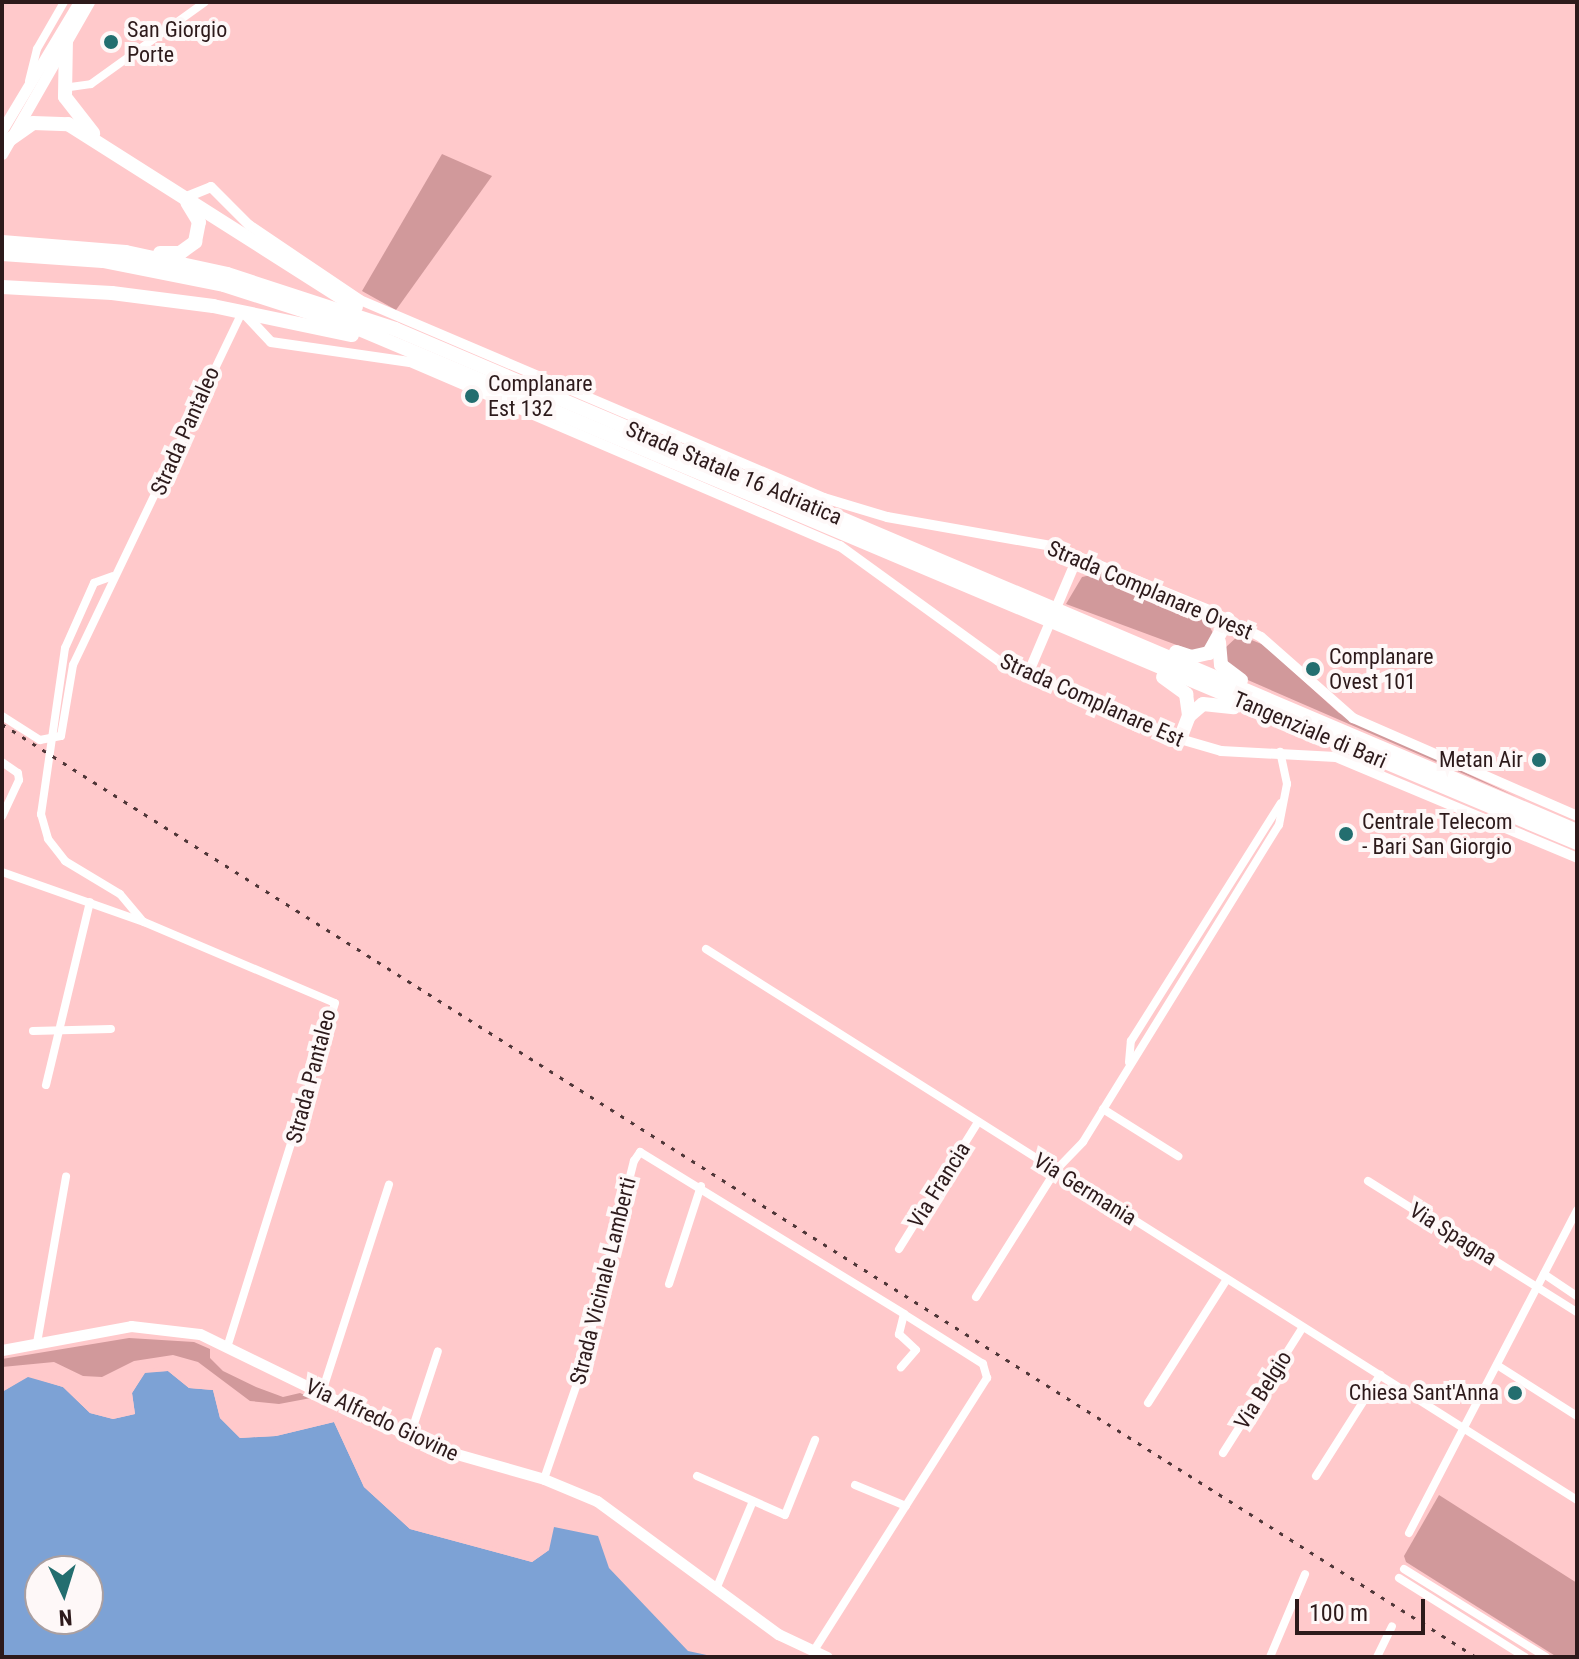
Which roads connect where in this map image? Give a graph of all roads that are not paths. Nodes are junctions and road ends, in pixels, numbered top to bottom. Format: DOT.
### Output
graph roads {
  1 [pos="64,2"];
  2 [pos="79,2"];
  3 [pos="89,2"];
  4 [pos="205,2"];
  5 [pos="66,38"];
  6 [pos="29,81"];
  7 [pos="63,88"];
  8 [pos="99,140"];
  9 [pos="4,142"];
  10 [pos="184,198"];
  11 [pos="2,242"];
  12 [pos="126,252"];
  13 [pos="2,254"];
  14 [pos="158,278"];
  15 [pos="2,287"];
  16 [pos="141,296"];
  17 [pos="180,302"];
  18 [pos="242,311"];
  19 [pos="393,336"];
  20 [pos="1078,556"];
  21 [pos="114,576"];
  22 [pos="1046,612"];
  23 [pos="1228,619"];
  24 [pos="1076,625"];
  25 [pos="1219,642"];
  26 [pos="1028,674"];
  27 [pos="2,716"];
  28 [pos="1189,716"];
  29 [pos="1318,727"];
  30 [pos="1180,739"];
  31 [pos="1280,752"];
  32 [pos="2,762"];
  33 [pos="2,816"];
  34 [pos="1577,816"];
  35 [pos="1577,831"];
  36 [pos="1577,843"];
  37 [pos="1577,858"];
  38 [pos="2,872"];
  39 [pos="90,902"];
  40 [pos="144,922"];
  41 [pos="706,949"];
  42 [pos="111,1029"];
  43 [pos="33,1031"];
  44 [pos="59,1031"];
  45 [pos="46,1085"];
  46 [pos="1103,1109"];
  47 [pos="978,1122"];
  48 [pos="1178,1156"];
  49 [pos="1056,1170"];
  50 [pos="66,1177"];
  51 [pos="1368,1181"];
  52 [pos="389,1185"];
  53 [pos="701,1186"];
  54 [pos="1577,1210"];
  55 [pos="899,1249"];
  56 [pos="1544,1274"];
  57 [pos="1227,1279"];
  58 [pos="669,1284"];
  59 [pos="1538,1287"];
  60 [pos="1577,1296"];
  61 [pos="976,1297"];
  62 [pos="1577,1312"];
  63 [pos="904,1314"];
  64 [pos="1303,1327"];
  65 [pos="37,1343"];
  66 [pos="228,1345"];
  67 [pos="2,1350"];
  68 [pos="438,1351"];
  69 [pos="1497,1365"];
  70 [pos="901,1367"];
  71 [pos="1380,1375"];
  72 [pos="322,1392"];
  73 [pos="1148,1403"];
  74 [pos="1577,1416"];
  75 [pos="1464,1428"];
  76 [pos="410,1436"];
  77 [pos="815,1440"];
  78 [pos="1223,1453"];
  79 [pos="697,1476"];
  80 [pos="1316,1476"];
  81 [pos="544,1479"];
  82 [pos="855,1485"];
  83 [pos="1577,1500"];
  84 [pos="753,1501"];
  85 [pos="906,1506"];
  86 [pos="1409,1533"];
  87 [pos="1404,1569"];
  88 [pos="1305,1574"];
  89 [pos="1399,1578"];
  90 [pos="717,1587"];
  91 [pos="1392,1626"];
  92 [pos="813,1652"];
  93 [pos="827,1657"];
  94 [pos="1270,1657"];
  95 [pos="1377,1657"];
  96 [pos="1525,1657"];
  97 [pos="1546,1657"];
  1 -- 6 [label="street"];
  2 -- 6 [label="main road"];
  3 -- 5 [label="main road"];
  4 -- 7 [label="street"];
  5 -- 7 [label="highway"];
  5 -- 9 [label="main road"];
  6 -- 9 [label="main road"];
  7 -- 8 [label="highway"];
  8 -- 9 [label="highway"];
  8 -- 10 [label="highway"];
  10 -- 12 [label="highway"];
  10 -- 19 [label="highway"];
  10 -- 20 [label="street, Strada Complanare Ovest"];
  11 -- 12 [label="highway, Strada Statale 16 Adriatica"];
  12 -- 19 [label="highway, Strada Statale 16 Adriatica"];
  13 -- 14 [label="highway, Strada Statale 16 Adriatica"];
  14 -- 16 [label="highway"];
  14 -- 17 [label="highway"];
  14 -- 19 [label="highway, Strada Statale 16 Adriatica"];
  15 -- 16 [label="highway"];
  16 -- 17 [label="highway"];
  17 -- 18 [label="highway"];
  18 -- 19 [label="highway"];
  18 -- 21 [label="street, Strada Pantaleo"];
  18 -- 26 [label="street, Strada Complanare Est"];
  19 -- 22 [label="highway, Strada Statale 16 Adriatica"];
  20 -- 23 [label="street, Strada Complanare Ovest"];
  20 -- 26 [label="street"];
  21 -- 27 [label="street, Strada Pantaleo"];
  21 -- 40 [label="street, Strada Pantaleo"];
  22 -- 24 [label="highway, Tangenziale di Bari"];
  23 -- 25 [label="highway"];
  23 -- 34 [label="street, Strada Complanare Ovest"];
  24 -- 25 [label="highway"];
  24 -- 28 [label="highway"];
  24 -- 29 [label="highway, Tangenziale di Bari"];
  25 -- 29 [label="highway"];
  26 -- 30 [label="street, Strada Complanare Est"];
  28 -- 29 [label="highway"];
  28 -- 30 [label="highway"];
  29 -- 35 [label="highway, Tangenziale di Bari"];
  29 -- 36 [label="highway, Tangenziale di Bari"];
  30 -- 31 [label="street, Strada Complanare Est"];
  31 -- 37 [label="street, Strada Complanare Est"];
  31 -- 46 [label="street"];
  32 -- 33 [label="street"];
  38 -- 39 [label="street, Strada Pantaleo"];
  39 -- 40 [label="street, Strada Pantaleo"];
  39 -- 44 [label="street"];
  40 -- 66 [label="street, Strada Pantaleo"];
  41 -- 47 [label="street, Via Germania"];
  42 -- 44 [label="street"];
  43 -- 44 [label="street"];
  44 -- 45 [label="street"];
  46 -- 48 [label="street"];
  46 -- 49 [label="street"];
  47 -- 49 [label="street, Via Germania"];
  47 -- 55 [label="street, Via Francia"];
  49 -- 57 [label="street, Via Germania"];
  49 -- 61 [label="street"];
  50 -- 65 [label="street"];
  51 -- 59 [label="street, Via Spagna"];
  52 -- 72 [label="street"];
  53 -- 58 [label="street"];
  53 -- 63 [label="street, Strada Vicinale Lamberti"];
  53 -- 81 [label="street, Strada Vicinale Lamberti"];
  54 -- 56 [label="street"];
  56 -- 59 [label="street"];
  56 -- 60 [label="street"];
  57 -- 64 [label="street, Via Germania"];
  57 -- 73 [label="street"];
  59 -- 62 [label="street, Via Spagna"];
  59 -- 69 [label="street"];
  63 -- 70 [label="street"];
  63 -- 85 [label="street, Strada Vicinale Lamberti"];
  64 -- 71 [label="street, Via Germania"];
  64 -- 78 [label="street, Via Belgio"];
  65 -- 66 [label="main road, Via Alfredo Giovine"];
  65 -- 67 [label="main road, Via Alfredo Giovine"];
  66 -- 72 [label="main road, Via Alfredo Giovine"];
  68 -- 76 [label="street"];
  69 -- 74 [label="street"];
  69 -- 75 [label="street"];
  71 -- 75 [label="street, Via Germania"];
  71 -- 80 [label="street"];
  72 -- 76 [label="main road, Via Alfredo Giovine"];
  75 -- 83 [label="street, Via Germania"];
  75 -- 86 [label="street"];
  76 -- 81 [label="main road, Via Alfredo Giovine"];
  77 -- 84 [label="street"];
  79 -- 84 [label="street"];
  81 -- 90 [label="main road, Via Alfredo Giovine"];
  82 -- 85 [label="street"];
  84 -- 90 [label="street"];
  85 -- 92 [label="street, Strada Vicinale Lamberti"];
  87 -- 97 [label="street"];
  88 -- 94 [label="street"];
  89 -- 96 [label="street"];
  90 -- 92 [label="main road, Via Alfredo Giovine"];
  91 -- 95 [label="street"];
  92 -- 93 [label="main road, Via Alfredo Giovine"];
}
